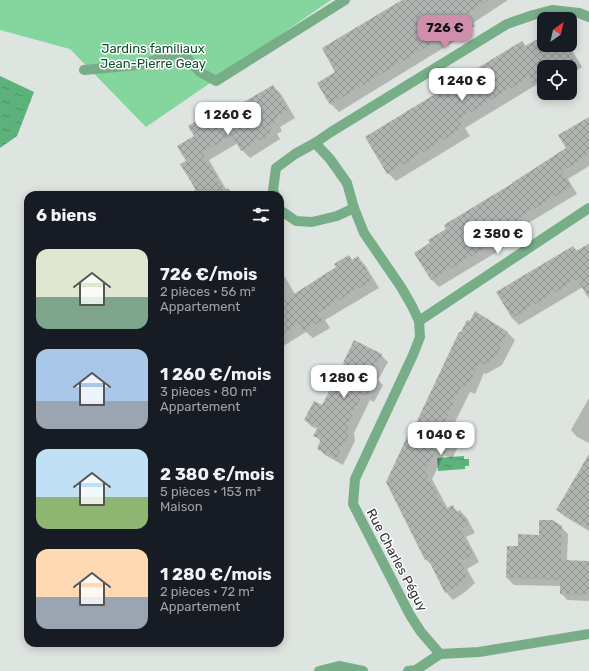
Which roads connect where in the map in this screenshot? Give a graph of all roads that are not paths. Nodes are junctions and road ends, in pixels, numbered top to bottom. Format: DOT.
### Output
graph roads {
  1 [pos="345,0"];
  2 [pos="589,17"];
  3 [pos="84,70"];
  4 [pos="315,143"];
  5 [pos="273,191"];
  6 [pos="354,208"];
  7 [pos="589,208"];
  8 [pos="284,213"];
  9 [pos="419,321"];
  10 [pos="589,634"];
  11 [pos="440,654"];
  12 [pos="319,671"];
  13 [pos="363,671"];
  14 [pos="408,671"];
  1 -- 3 [label="street"];
  2 -- 4 [label="street"];
  4 -- 5 [label="street"];
  4 -- 6 [label="street, Rue Charles Péguy"];
  6 -- 8 [label="street"];
  6 -- 9 [label="street, Rue Charles Péguy"];
  7 -- 9 [label="street"];
  9 -- 11 [label="street, Rue Charles Péguy"];
  10 -- 11 [label="street"];
  11 -- 14 [label="street"];
  12 -- 13 [label="street"];
}
